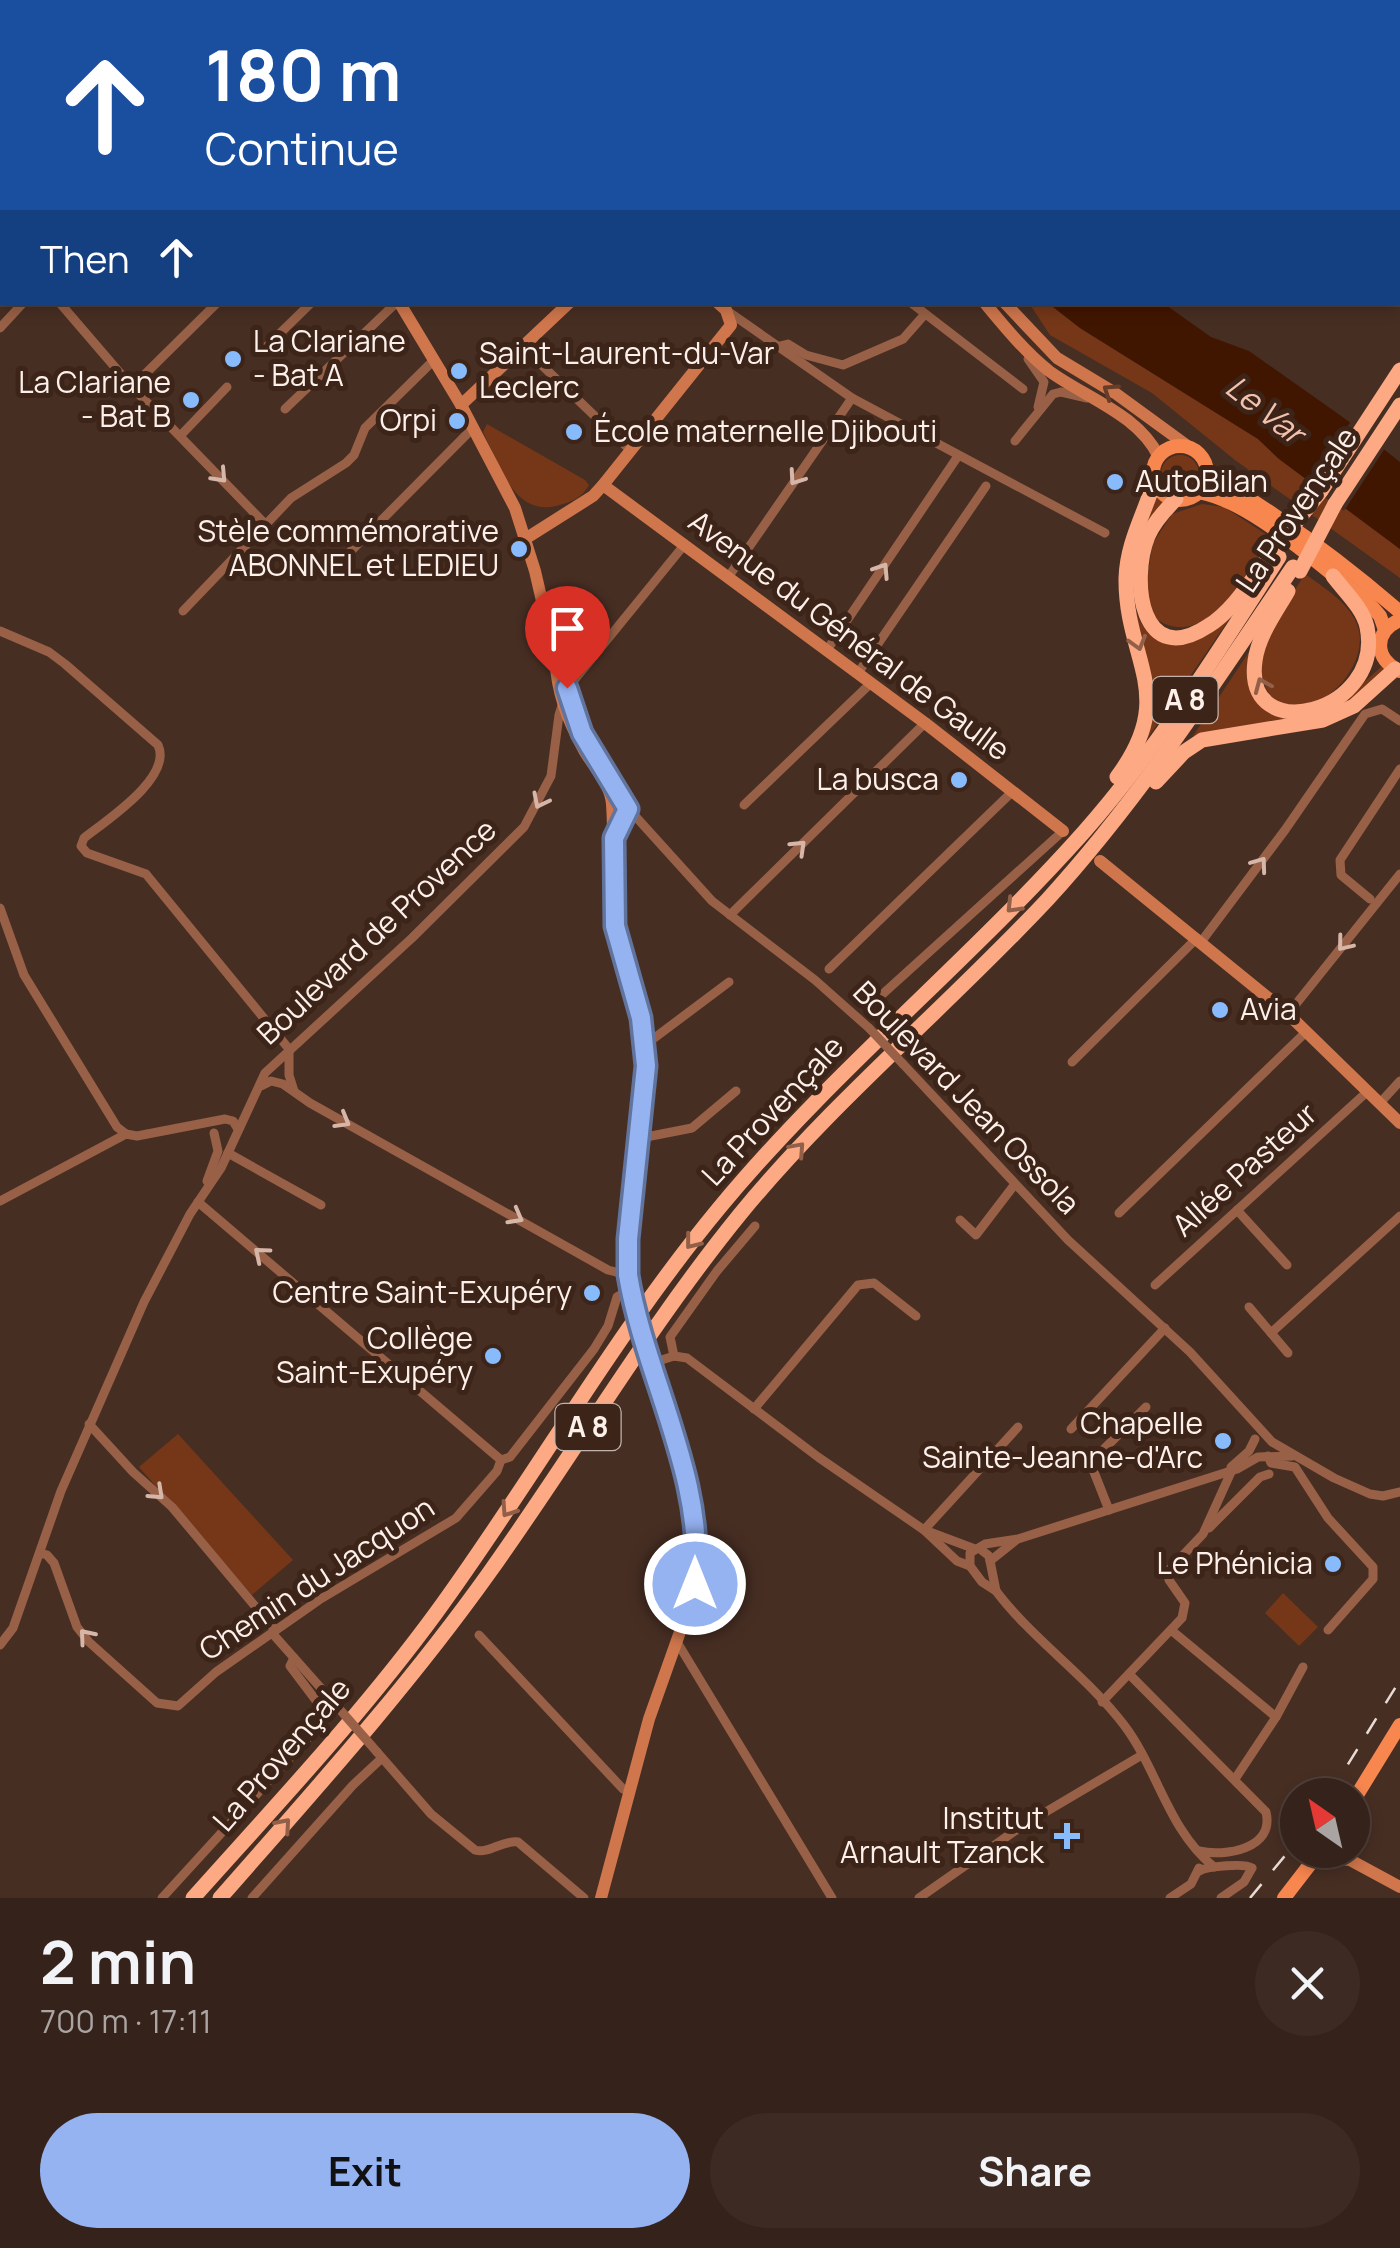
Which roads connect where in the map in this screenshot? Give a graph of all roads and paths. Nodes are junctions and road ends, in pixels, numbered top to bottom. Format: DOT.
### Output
graph roads {
  1 [pos="21,305"];
  2 [pos="62,305"];
  3 [pos="215,305"];
  4 [pos="309,305"];
  5 [pos="395,305"];
  6 [pos="400,305"];
  7 [pos="567,305"];
  8 [pos="914,305"];
  9 [pos="987,305"];
  10 [pos="1007,305"];
  11 [pos="721,306"];
  12 [pos="925,314"];
  13 [pos="731,325"];
  14 [pos="749,325"];
  15 [pos="0,328"];
  16 [pos="268,346"];
  17 [pos="779,346"];
  18 [pos="1024,346"];
  19 [pos="524,348"];
  20 [pos="434,360"];
  21 [pos="1400,370"];
  22 [pos="132,387"];
  23 [pos="227,387"];
  24 [pos="1023,389"];
  25 [pos="852,398"];
  26 [pos="1095,398"];
  27 [pos="461,405"];
  28 [pos="1400,405"];
  29 [pos="286,410"];
  30 [pos="1038,410"];
  31 [pos="474,428"];
  32 [pos="181,434"];
  33 [pos="1015,441"];
  34 [pos="1189,448"];
  35 [pos="629,449"];
  36 [pos="958,456"];
  37 [pos="1159,457"];
  38 [pos="1206,472"];
  39 [pos="1154,482"];
  40 [pos="603,484"];
  41 [pos="986,486"];
  42 [pos="1198,492"];
  43 [pos="1176,500"];
  44 [pos="266,525"];
  45 [pos="1105,533"];
  46 [pos="525,539"];
  47 [pos="685,544"];
  48 [pos="340,562"];
  49 [pos="1286,562"];
  50 [pos="729,576"];
  51 [pos="1332,576"];
  52 [pos="1363,580"];
  53 [pos="1400,599"];
  54 [pos="184,611"];
  55 [pos="1400,612"];
  56 [pos="1400,620"];
  57 [pos="1384,630"];
  58 [pos="0,631"];
  59 [pos="827,650"];
  60 [pos="1381,655"];
  61 [pos="555,656"];
  62 [pos="1397,670"];
  63 [pos="858,674"];
  64 [pos="871,683"];
  65 [pos="567,688"];
  66 [pos="1346,693"];
  67 [pos="562,706"];
  68 [pos="577,718"];
  69 [pos="1400,720"];
  70 [pos="925,723"];
  71 [pos="1400,769"];
  72 [pos="1013,791"];
  73 [pos="744,805"];
  74 [pos="620,812"];
  75 [pos="1062,831"];
  76 [pos="1080,836"];
  77 [pos="1101,839"];
  78 [pos="1100,861"];
  79 [pos="1400,874"];
  80 [pos="1370,899"];
  81 [pos="0,908"];
  82 [pos="730,916"];
  83 [pos="1199,940"];
  84 [pos="829,968"];
  85 [pos="729,982"];
  86 [pos="874,1001"];
  87 [pos="1288,1014"];
  88 [pos="1307,1031"];
  89 [pos="646,1045"];
  90 [pos="289,1050"];
  91 [pos="1072,1062"];
  92 [pos="1400,1081"];
  93 [pos="259,1088"];
  94 [pos="736,1091"];
  95 [pos="1368,1091"];
  96 [pos="295,1092"];
  97 [pos="253,1099"];
  98 [pos="1380,1103"];
  99 [pos="225,1119"];
  100 [pos="1400,1123"];
  101 [pos="190,1126"];
  102 [pos="238,1129"];
  103 [pos="126,1134"];
  104 [pos="215,1136"];
  105 [pos="641,1138"];
  106 [pos="230,1147"];
  107 [pos="1014,1184"];
  108 [pos="0,1201"];
  109 [pos="198,1202"];
  110 [pos="321,1205"];
  111 [pos="1237,1210"];
  112 [pos="1119,1213"];
  113 [pos="1400,1216"];
  114 [pos="960,1220"];
  115 [pos="756,1226"];
  116 [pos="1287,1265"];
  117 [pos="1155,1285"];
  118 [pos="630,1287"];
  119 [pos="1248,1307"];
  120 [pos="916,1316"];
  121 [pos="1166,1328"];
  122 [pos="1271,1333"];
  123 [pos="1288,1353"];
  124 [pos="674,1356"];
  125 [pos="651,1360"];
  126 [pos="1241,1405"];
  127 [pos="1146,1407"];
  128 [pos="754,1409"];
  129 [pos="88,1424"];
  130 [pos="1018,1427"];
  131 [pos="1071,1430"];
  132 [pos="1270,1440"];
  133 [pos="1253,1443"];
  134 [pos="1266,1456"];
  135 [pos="1296,1456"];
  136 [pos="501,1460"];
  137 [pos="1229,1471"];
  138 [pos="1270,1474"];
  139 [pos="1400,1492"];
  140 [pos="1109,1510"];
  141 [pos="924,1530"];
  142 [pos="1204,1534"];
  143 [pos="1018,1539"];
  144 [pos="977,1549"];
  145 [pos="40,1553"];
  146 [pos="989,1562"];
  147 [pos="972,1567"];
  148 [pos="996,1591"];
  149 [pos="1171,1630"];
  150 [pos="1328,1630"];
  151 [pos="274,1631"];
  152 [pos="480,1635"];
  153 [pos="0,1646"];
  154 [pos="675,1648"];
  155 [pos="294,1658"];
  156 [pos="1304,1667"];
  157 [pos="1130,1674"];
  158 [pos="1102,1702"];
  159 [pos="1276,1717"];
  160 [pos="1400,1725"];
  161 [pos="379,1755"];
  162 [pos="1142,1755"];
  163 [pos="1367,1778"];
  164 [pos="1235,1780"];
  165 [pos="629,1791"];
  166 [pos="1196,1850"];
  167 [pos="1214,1867"];
  168 [pos="1307,1868"];
  169 [pos="1368,1868"];
  170 [pos="1199,1872"];
  171 [pos="1400,1887"];
  172 [pos="162,1898"];
  173 [pos="194,1898"];
  174 [pos="220,1898"];
  175 [pos="252,1898"];
  176 [pos="584,1898"];
  177 [pos="601,1898"];
  178 [pos="832,1898"];
  179 [pos="920,1898"];
  180 [pos="1170,1898"];
  181 [pos="1221,1898"];
  182 [pos="1284,1898"];
  1 -- 15 [label="street"];
  2 -- 22 [label="street"];
  3 -- 22 [label="street"];
  4 -- 16 [label="street"];
  5 -- 29 [label="street"];
  6 -- 20 [label="main road"];
  7 -- 19 [label="main road"];
  8 -- 12 [label="street"];
  9 -- 18 [label="main road"];
  34 -- 10 [label="main road, one-way"];
  11 -- 13 [label="main road"];
  11 -- 14 [label="street"];
  12 -- 17 [label="street"];
  12 -- 24 [label="street"];
  13 -- 14 [label="street"];
  13 -- 35 [label="main road"];
  14 -- 17 [label="street"];
  17 -- 25 [label="street"];
  18 -- 26 [label="main road"];
  18 -- 30 [label="street"];
  19 -- 27 [label="main road"];
  19 -- 35 [label="street"];
  20 -- 27 [label="main road"];
  20 -- 44 [label="street"];
  21 -- 49 [label="highway, La Provençale, bridge"];
  22 -- 32 [label="street"];
  23 -- 32 [label="street"];
  25 -- 36 [label="street"];
  25 -- 50 [label="street, one-way"];
  26 -- 30 [label="street"];
  26 -- 37 [label="main road"];
  27 -- 31 [label="main road"];
  28 -- 49 [label="highway, La Provençale, bridge"];
  30 -- 33 [label="street"];
  31 -- 46 [label="main road"];
  31 -- 48 [label="street"];
  32 -- 44 [label="street, one-way"];
  34 -- 37 [label="main road"];
  34 -- 38 [label="main road"];
  35 -- 40 [label="main road"];
  36 -- 45 [label="street"];
  59 -- 36 [label="street, one-way"];
  37 -- 39 [label="main road"];
  38 -- 42 [label="main road"];
  38 -- 52 [label="main road"];
  39 -- 43 [label="main road"];
  39 -- 76 [label="highway, one-way"];
  40 -- 46 [label="main road"];
  40 -- 47 [label="main road, Avenue du Général de Gaulle"];
  41 -- 63 [label="street"];
  42 -- 43 [label="main road"];
  42 -- 51 [label="main road"];
  43 -- 49 [label="highway"];
  44 -- 54 [label="street"];
  46 -- 61 [label="main road"];
  47 -- 50 [label="main road, Avenue du Général de Gaulle"];
  47 -- 65 [label="street"];
  66 -- 49 [label="highway, one-way"];
  49 -- 76 [label="highway, La Provençale / A 8"];
  49 -- 77 [label="highway, La Provençale / A 8"];
  50 -- 59 [label="main road, Avenue du Général de Gaulle"];
  51 -- 57 [label="main road"];
  51 -- 66 [label="highway"];
  52 -- 53 [label="main road"];
  52 -- 55 [label="main road"];
  56 -- 57 [label="main road"];
  57 -- 60 [label="main road"];
  58 -- 90 [label="street"];
  59 -- 63 [label="main road, Avenue du Général de Gaulle"];
  60 -- 62 [label="main road"];
  60 -- 66 [label="highway"];
  61 -- 65 [label="main road"];
  61 -- 67 [label="main road"];
  62 -- 77 [label="highway"];
  63 -- 64 [label="main road, Avenue du Général de Gaulle"];
  64 -- 70 [label="main road, Avenue du Général de Gaulle"];
  64 -- 73 [label="street"];
  65 -- 67 [label="street, Boulevard de Provence"];
  65 -- 68 [label="main road"];
  67 -- 68 [label="street"];
  67 -- 74 [label="main road"];
  67 -- 90 [label="street, Boulevard de Provence, one-way"];
  68 -- 74 [label="main road"];
  83 -- 69 [label="street, one-way"];
  70 -- 72 [label="main road, Avenue du Général de Gaulle"];
  82 -- 70 [label="street, one-way"];
  71 -- 80 [label="street"];
  72 -- 75 [label="main road, Avenue du Général de Gaulle"];
  72 -- 84 [label="street"];
  74 -- 82 [label="street, Boulevard Jean Ossola"];
  74 -- 89 [label="main road"];
  75 -- 86 [label="street"];
  76 -- 173 [label="highway, La Provençale / A 8, one-way"];
  174 -- 77 [label="highway, La Provençale / A 8, one-way"];
  78 -- 83 [label="main road"];
  79 -- 87 [label="street, one-way"];
  81 -- 103 [label="street"];
  82 -- 107 [label="street, Boulevard Jean Ossola, bridge"];
  83 -- 87 [label="main road"];
  83 -- 91 [label="street"];
  85 -- 89 [label="street"];
  87 -- 88 [label="main road"];
  88 -- 95 [label="main road"];
  88 -- 112 [label="street"];
  89 -- 105 [label="main road"];
  90 -- 93 [label="street, Boulevard de Provence"];
  90 -- 96 [label="street"];
  92 -- 98 [label="street"];
  93 -- 96 [label="street"];
  93 -- 97 [label="street, Boulevard de Provence"];
  94 -- 105 [label="street"];
  95 -- 98 [label="main road"];
  95 -- 111 [label="street, Allée Pasteur"];
  96 -- 118 [label="street, one-way"];
  97 -- 99 [label="street, Boulevard de Provence"];
  97 -- 102 [label="street, Boulevard de Provence"];
  98 -- 100 [label="main road"];
  99 -- 101 [label="street"];
  99 -- 102 [label="street"];
  99 -- 104 [label="street"];
  101 -- 103 [label="street"];
  101 -- 104 [label="street"];
  102 -- 106 [label="street"];
  103 -- 108 [label="street"];
  104 -- 106 [label="street"];
  104 -- 109 [label="street"];
  105 -- 118 [label="main road"];
  106 -- 109 [label="street"];
  106 -- 110 [label="street"];
  107 -- 114 [label="street"];
  107 -- 121 [label="street, Boulevard Jean Ossola"];
  109 -- 129 [label="street"];
  136 -- 109 [label="street, one-way"];
  111 -- 116 [label="street"];
  111 -- 117 [label="street, Allée Pasteur"];
  113 -- 122 [label="street"];
  115 -- 124 [label="street"];
  118 -- 125 [label="main road, bridge"];
  118 -- 136 [label="street, Chemin du Jacquon"];
  119 -- 122 [label="street"];
  120 -- 128 [label="street"];
  121 -- 126 [label="street, Boulevard Jean Ossola"];
  121 -- 131 [label="street"];
  122 -- 123 [label="street"];
  124 -- 125 [label="street"];
  124 -- 128 [label="street"];
  125 -- 154 [label="main road"];
  126 -- 132 [label="street, Boulevard Jean Ossola"];
  126 -- 133 [label="street, Boulevard Jean Ossola"];
  127 -- 140 [label="street"];
  128 -- 141 [label="street"];
  129 -- 145 [label="street"];
  129 -- 151 [label="street, one-way"];
  130 -- 141 [label="street"];
  132 -- 133 [label="street"];
  132 -- 134 [label="street"];
  132 -- 135 [label="street, Boulevard Jean Ossola"];
  133 -- 134 [label="street, Boulevard Jean Ossola"];
  133 -- 137 [label="street"];
  134 -- 135 [label="street, Boulevard Jean Ossola"];
  134 -- 137 [label="street"];
  134 -- 150 [label="street"];
  135 -- 139 [label="street, Boulevard Jean Ossola"];
  136 -- 151 [label="street, Chemin du Jacquon"];
  137 -- 140 [label="street"];
  137 -- 142 [label="street"];
  138 -- 142 [label="street"];
  140 -- 143 [label="street"];
  141 -- 144 [label="street"];
  141 -- 147 [label="street"];
  142 -- 149 [label="street"];
  143 -- 144 [label="street"];
  143 -- 146 [label="street"];
  144 -- 146 [label="street"];
  144 -- 147 [label="street"];
  151 -- 145 [label="street, Chemin du Jacquon, one-way"];
  145 -- 153 [label="street"];
  146 -- 147 [label="street"];
  146 -- 148 [label="street"];
  147 -- 148 [label="street"];
  148 -- 158 [label="street"];
  149 -- 157 [label="street"];
  149 -- 159 [label="street"];
  151 -- 155 [label="street"];
  152 -- 165 [label="street"];
  154 -- 165 [label="main road"];
  154 -- 178 [label="street"];
  155 -- 161 [label="street, bridge"];
  155 -- 172 [label="street"];
  156 -- 159 [label="street"];
  157 -- 158 [label="street"];
  157 -- 164 [label="street"];
  158 -- 162 [label="street"];
  159 -- 164 [label="street"];
  160 -- 163 [label="main road"];
  161 -- 175 [label="street"];
  161 -- 176 [label="street"];
  162 -- 166 [label="street"];
  162 -- 179 [label="street"];
  164 -- 166 [label="street"];
  165 -- 177 [label="main road"];
  166 -- 167 [label="street"];
  166 -- 170 [label="street"];
  167 -- 170 [label="street"];
  167 -- 181 [label="street"];
  168 -- 182 [label="main road"];
  169 -- 171 [label="main road"];
  170 -- 180 [label="street"];
}
